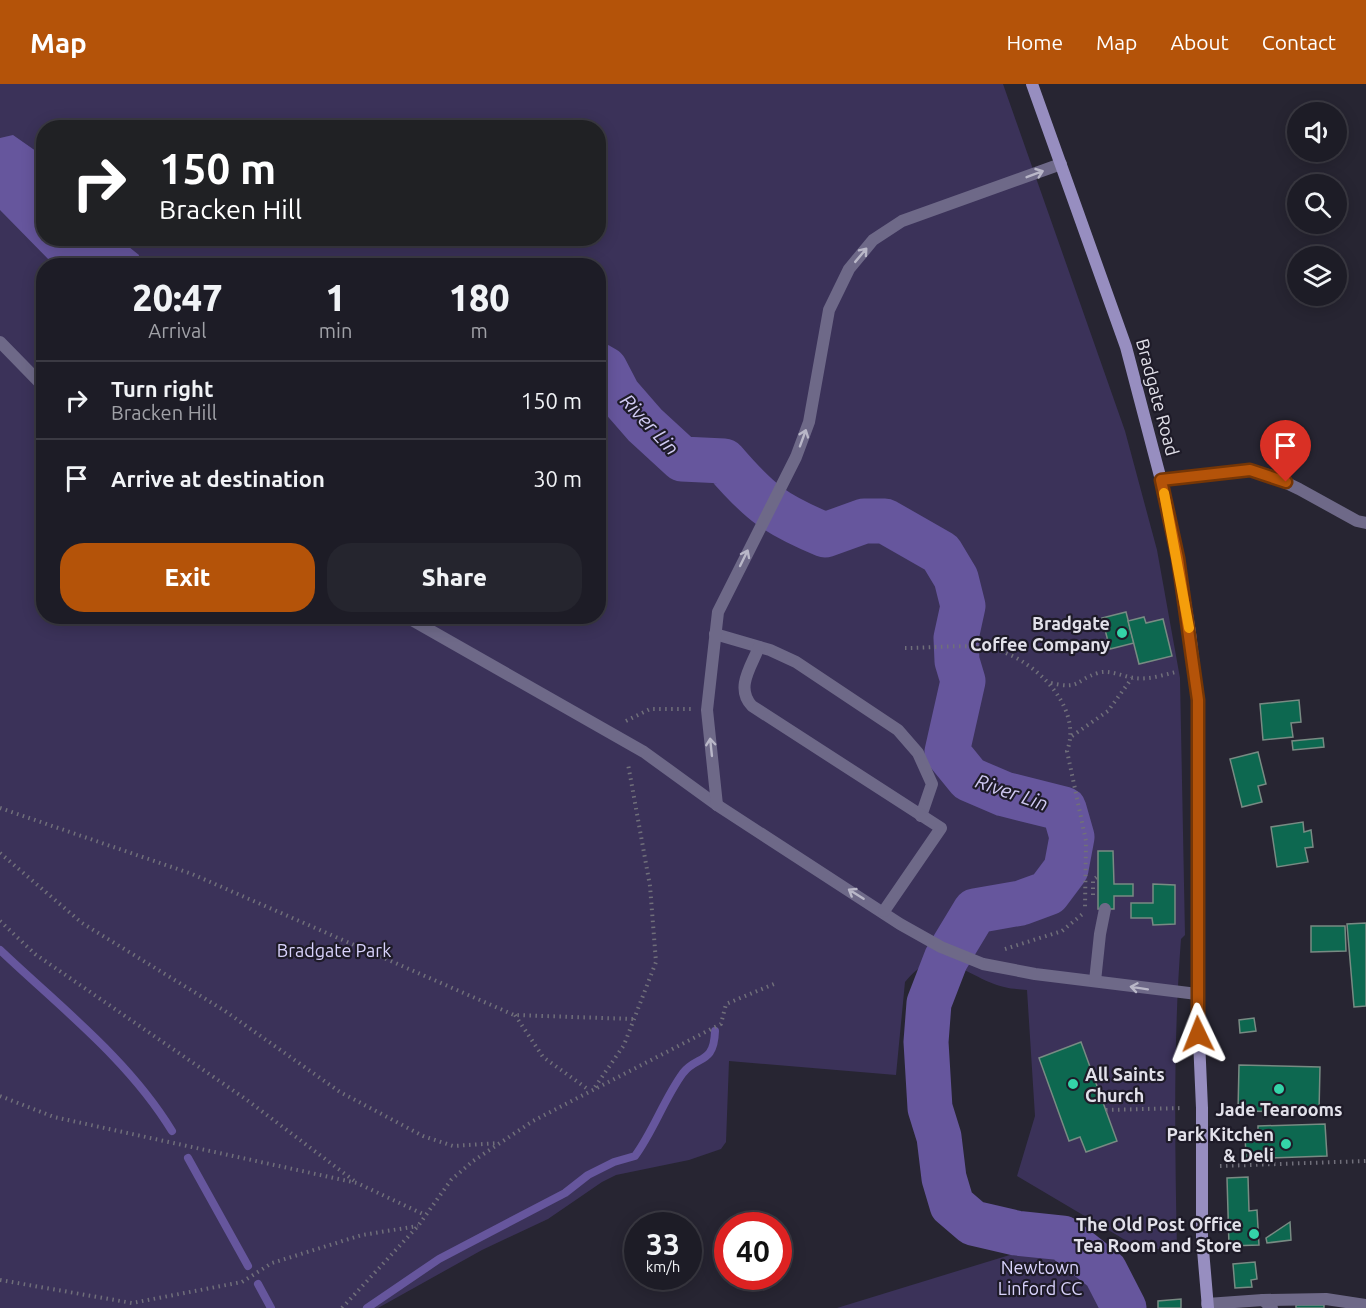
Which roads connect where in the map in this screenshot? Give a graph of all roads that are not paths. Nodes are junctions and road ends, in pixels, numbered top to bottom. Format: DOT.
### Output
graph roads {
  1 [pos="1032,84"];
  2 [pos="1061,164"];
  3 [pos="0,342"];
  4 [pos="36,379"];
  5 [pos="1161,480"];
  6 [pos="1366,523"];
  7 [pos="419,624"];
  8 [pos="715,634"];
  9 [pos="759,647"];
  10 [pos="717,805"];
  11 [pos="921,816"];
  12 [pos="1105,909"];
  13 [pos="884,911"];
  14 [pos="1095,981"];
  15 [pos="1197,994"];
  16 [pos="1268,1304"];
  17 [pos="1366,1305"];
  18 [pos="1208,1306"];
  1 -- 2 [label="street, Bradgate Road"];
  2 -- 5 [label="street, Bradgate Road"];
  8 -- 2 [label="street, one-way"];
  3 -- 4 [label="street"];
  5 -- 6 [label="street"];
  5 -- 15 [label="street, Bradgate Road"];
  7 -- 10 [label="street"];
  8 -- 9 [label="street"];
  10 -- 8 [label="street, one-way"];
  9 -- 11 [label="street"];
  9 -- 11 [label="street"];
  13 -- 10 [label="street, one-way"];
  11 -- 13 [label="street"];
  12 -- 14 [label="street"];
  13 -- 14 [label="street"];
  15 -- 14 [label="street, one-way"];
  15 -- 18 [label="street, Bradgate Road"];
  16 -- 17 [label="street"];
  16 -- 18 [label="street"];
}
